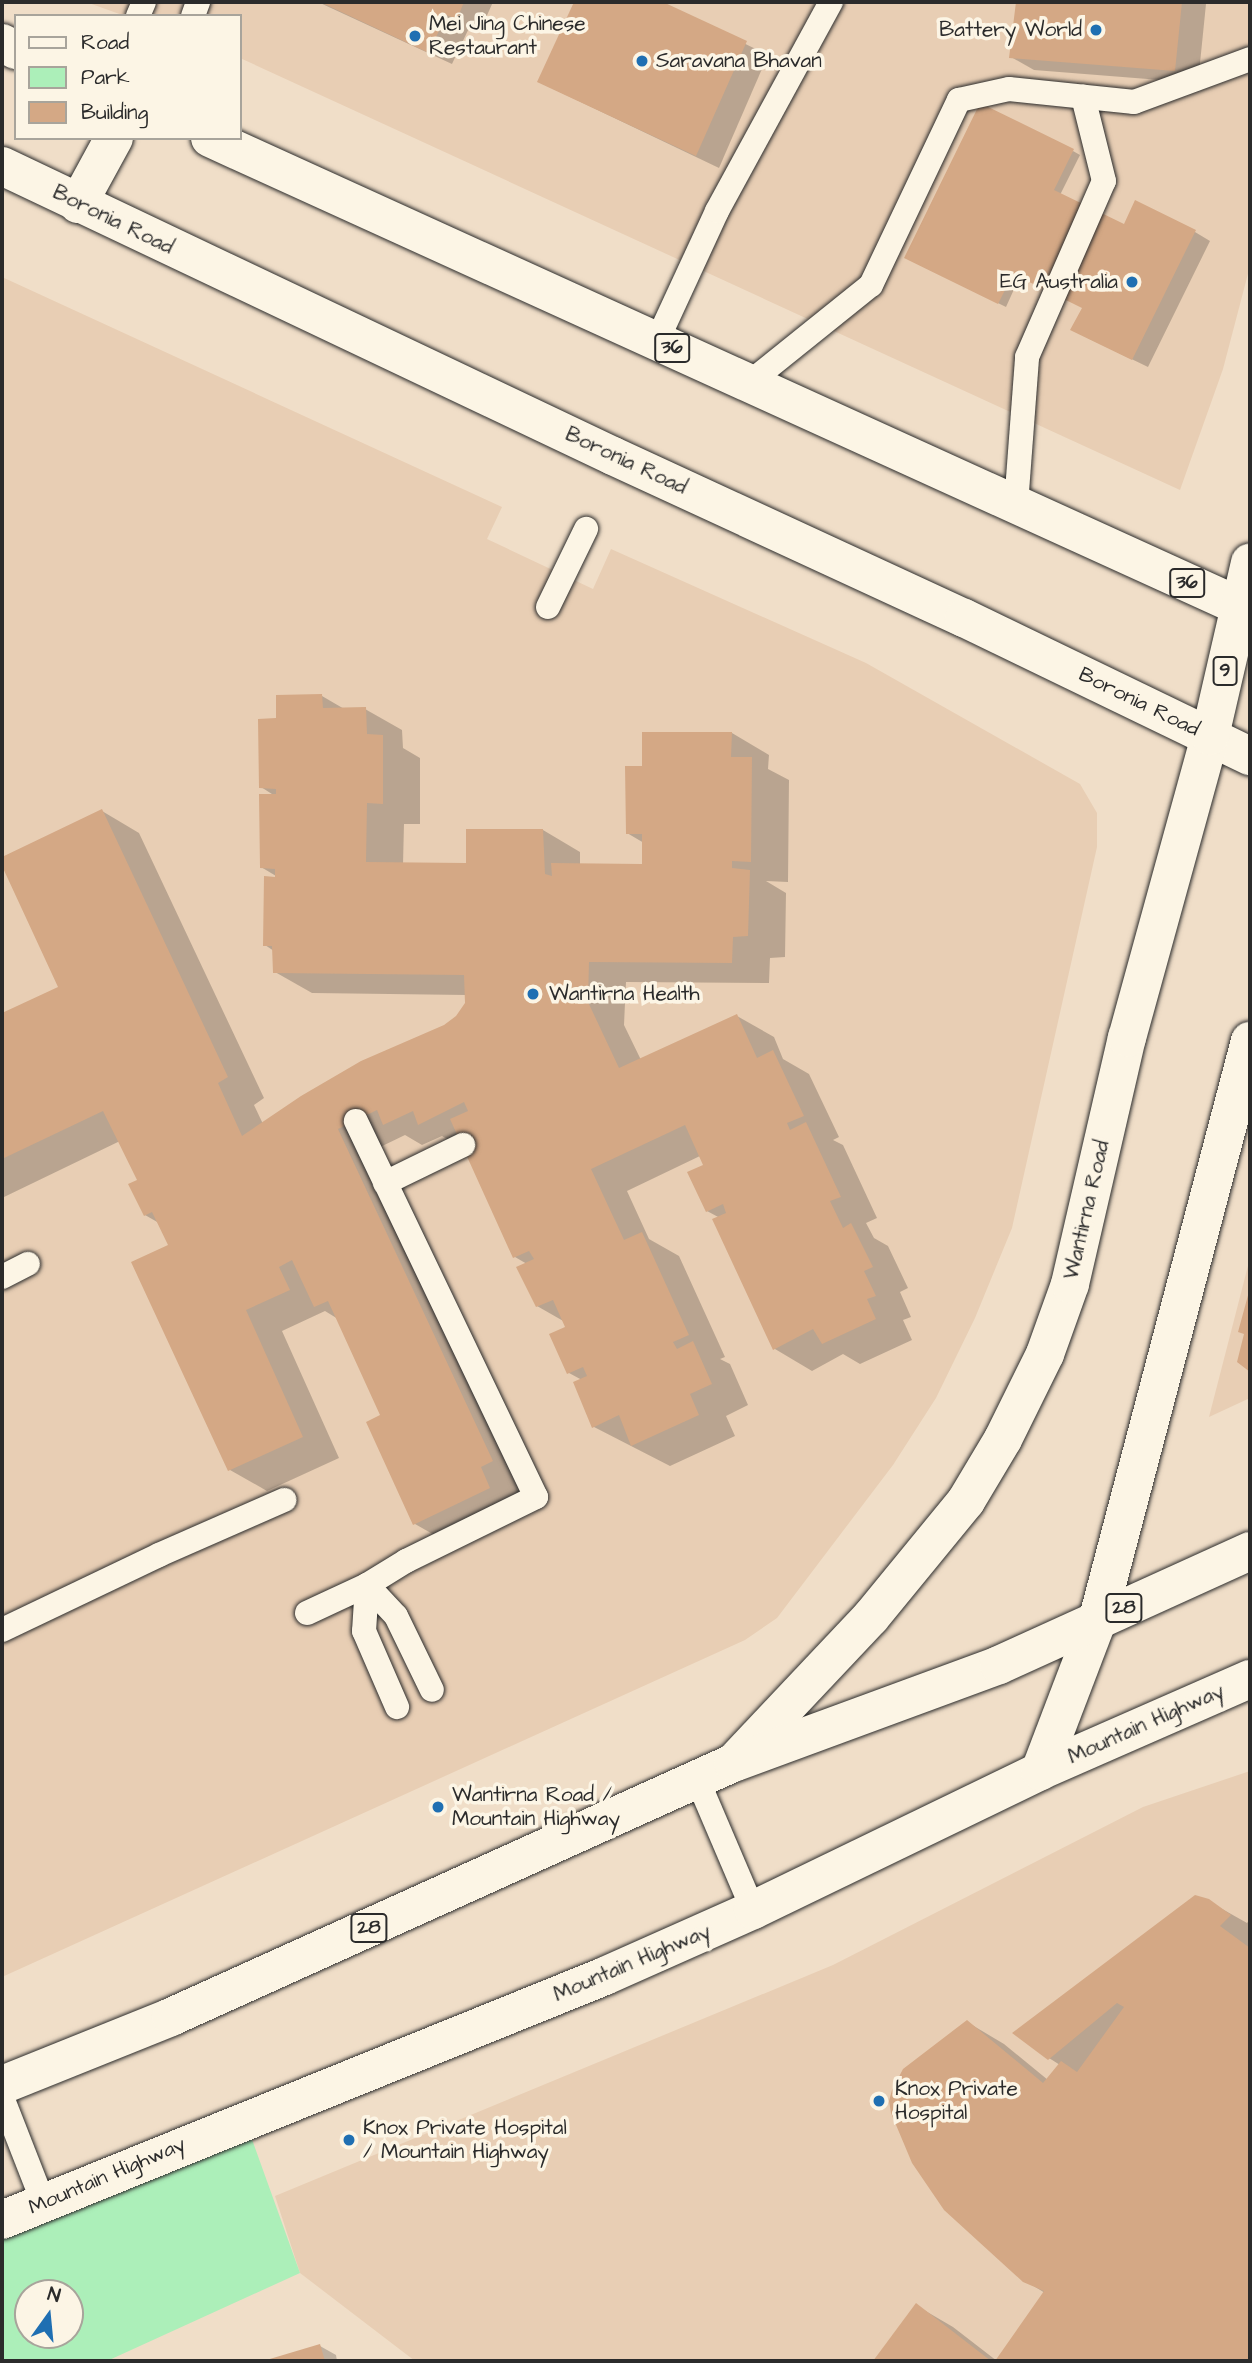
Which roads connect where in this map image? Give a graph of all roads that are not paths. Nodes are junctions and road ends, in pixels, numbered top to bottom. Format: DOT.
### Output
graph roads {
  1 [pos="831,2"];
  2 [pos="1250,59"];
  3 [pos="1083,97"];
  4 [pos="113,140"];
  5 [pos="214,140"];
  6 [pos="2,166"];
  7 [pos="78,204"];
  8 [pos="657,341"];
  9 [pos="748,383"];
  10 [pos="1016,505"];
  11 [pos="586,529"];
  12 [pos="1250,563"];
  13 [pos="548,607"];
  14 [pos="1245,609"];
  15 [pos="1210,736"];
  16 [pos="1250,756"];
  17 [pos="1250,1041"];
  18 [pos="356,1121"];
  19 [pos="463,1145"];
  20 [pos="385,1183"];
  21 [pos="28,1264"];
  22 [pos="2,1277"];
  23 [pos="284,1500"];
  24 [pos="1250,1551"];
  25 [pos="367,1586"];
  26 [pos="307,1613"];
  27 [pos="1097,1622"];
  28 [pos="2,1630"];
  29 [pos="1250,1679"];
  30 [pos="432,1690"];
  31 [pos="397,1707"];
  32 [pos="733,1763"];
  33 [pos="1040,1771"];
  34 [pos="698,1781"];
  35 [pos="754,1910"];
  36 [pos="2,2085"];
  37 [pos="2,2097"];
  38 [pos="43,2202"];
  39 [pos="2,2220"];
  1 -- 8 [label="lane"];
  2 -- 3 [label="lane"];
  3 -- 9 [label="lane"];
  3 -- 10 [label="lane"];
  4 -- 7 [label="main road"];
  5 -- 8 [label="main road, 36"];
  6 -- 7 [label="main road, Boronia Road"];
  7 -- 15 [label="main road, Boronia Road"];
  8 -- 9 [label="main road, 36"];
  9 -- 10 [label="main road, 36"];
  10 -- 14 [label="main road, 36"];
  11 -- 13 [label="lane"];
  12 -- 14 [label="main road, Wantirna Road / 9"];
  14 -- 15 [label="main road, Wantirna Road / 9"];
  15 -- 16 [label="main road, Boronia Road"];
  15 -- 32 [label="main road, Wantirna Road"];
  17 -- 27 [label="main road"];
  18 -- 20 [label="lane"];
  19 -- 20 [label="lane"];
  20 -- 25 [label="lane"];
  21 -- 22 [label="lane"];
  23 -- 28 [label="lane"];
  24 -- 27 [label="main road, 28"];
  25 -- 26 [label="lane"];
  25 -- 30 [label="lane"];
  25 -- 31 [label="lane"];
  27 -- 32 [label="main road, 28"];
  27 -- 33 [label="main road"];
  29 -- 33 [label="main road, Mountain Highway"];
  32 -- 34 [label="main road, 28"];
  33 -- 35 [label="main road, Mountain Highway"];
  34 -- 35 [label="lane"];
  34 -- 36 [label="main road, 28"];
  35 -- 38 [label="main road, Mountain Highway"];
  37 -- 38 [label="lane"];
  38 -- 39 [label="main road, Mountain Highway"];
}
